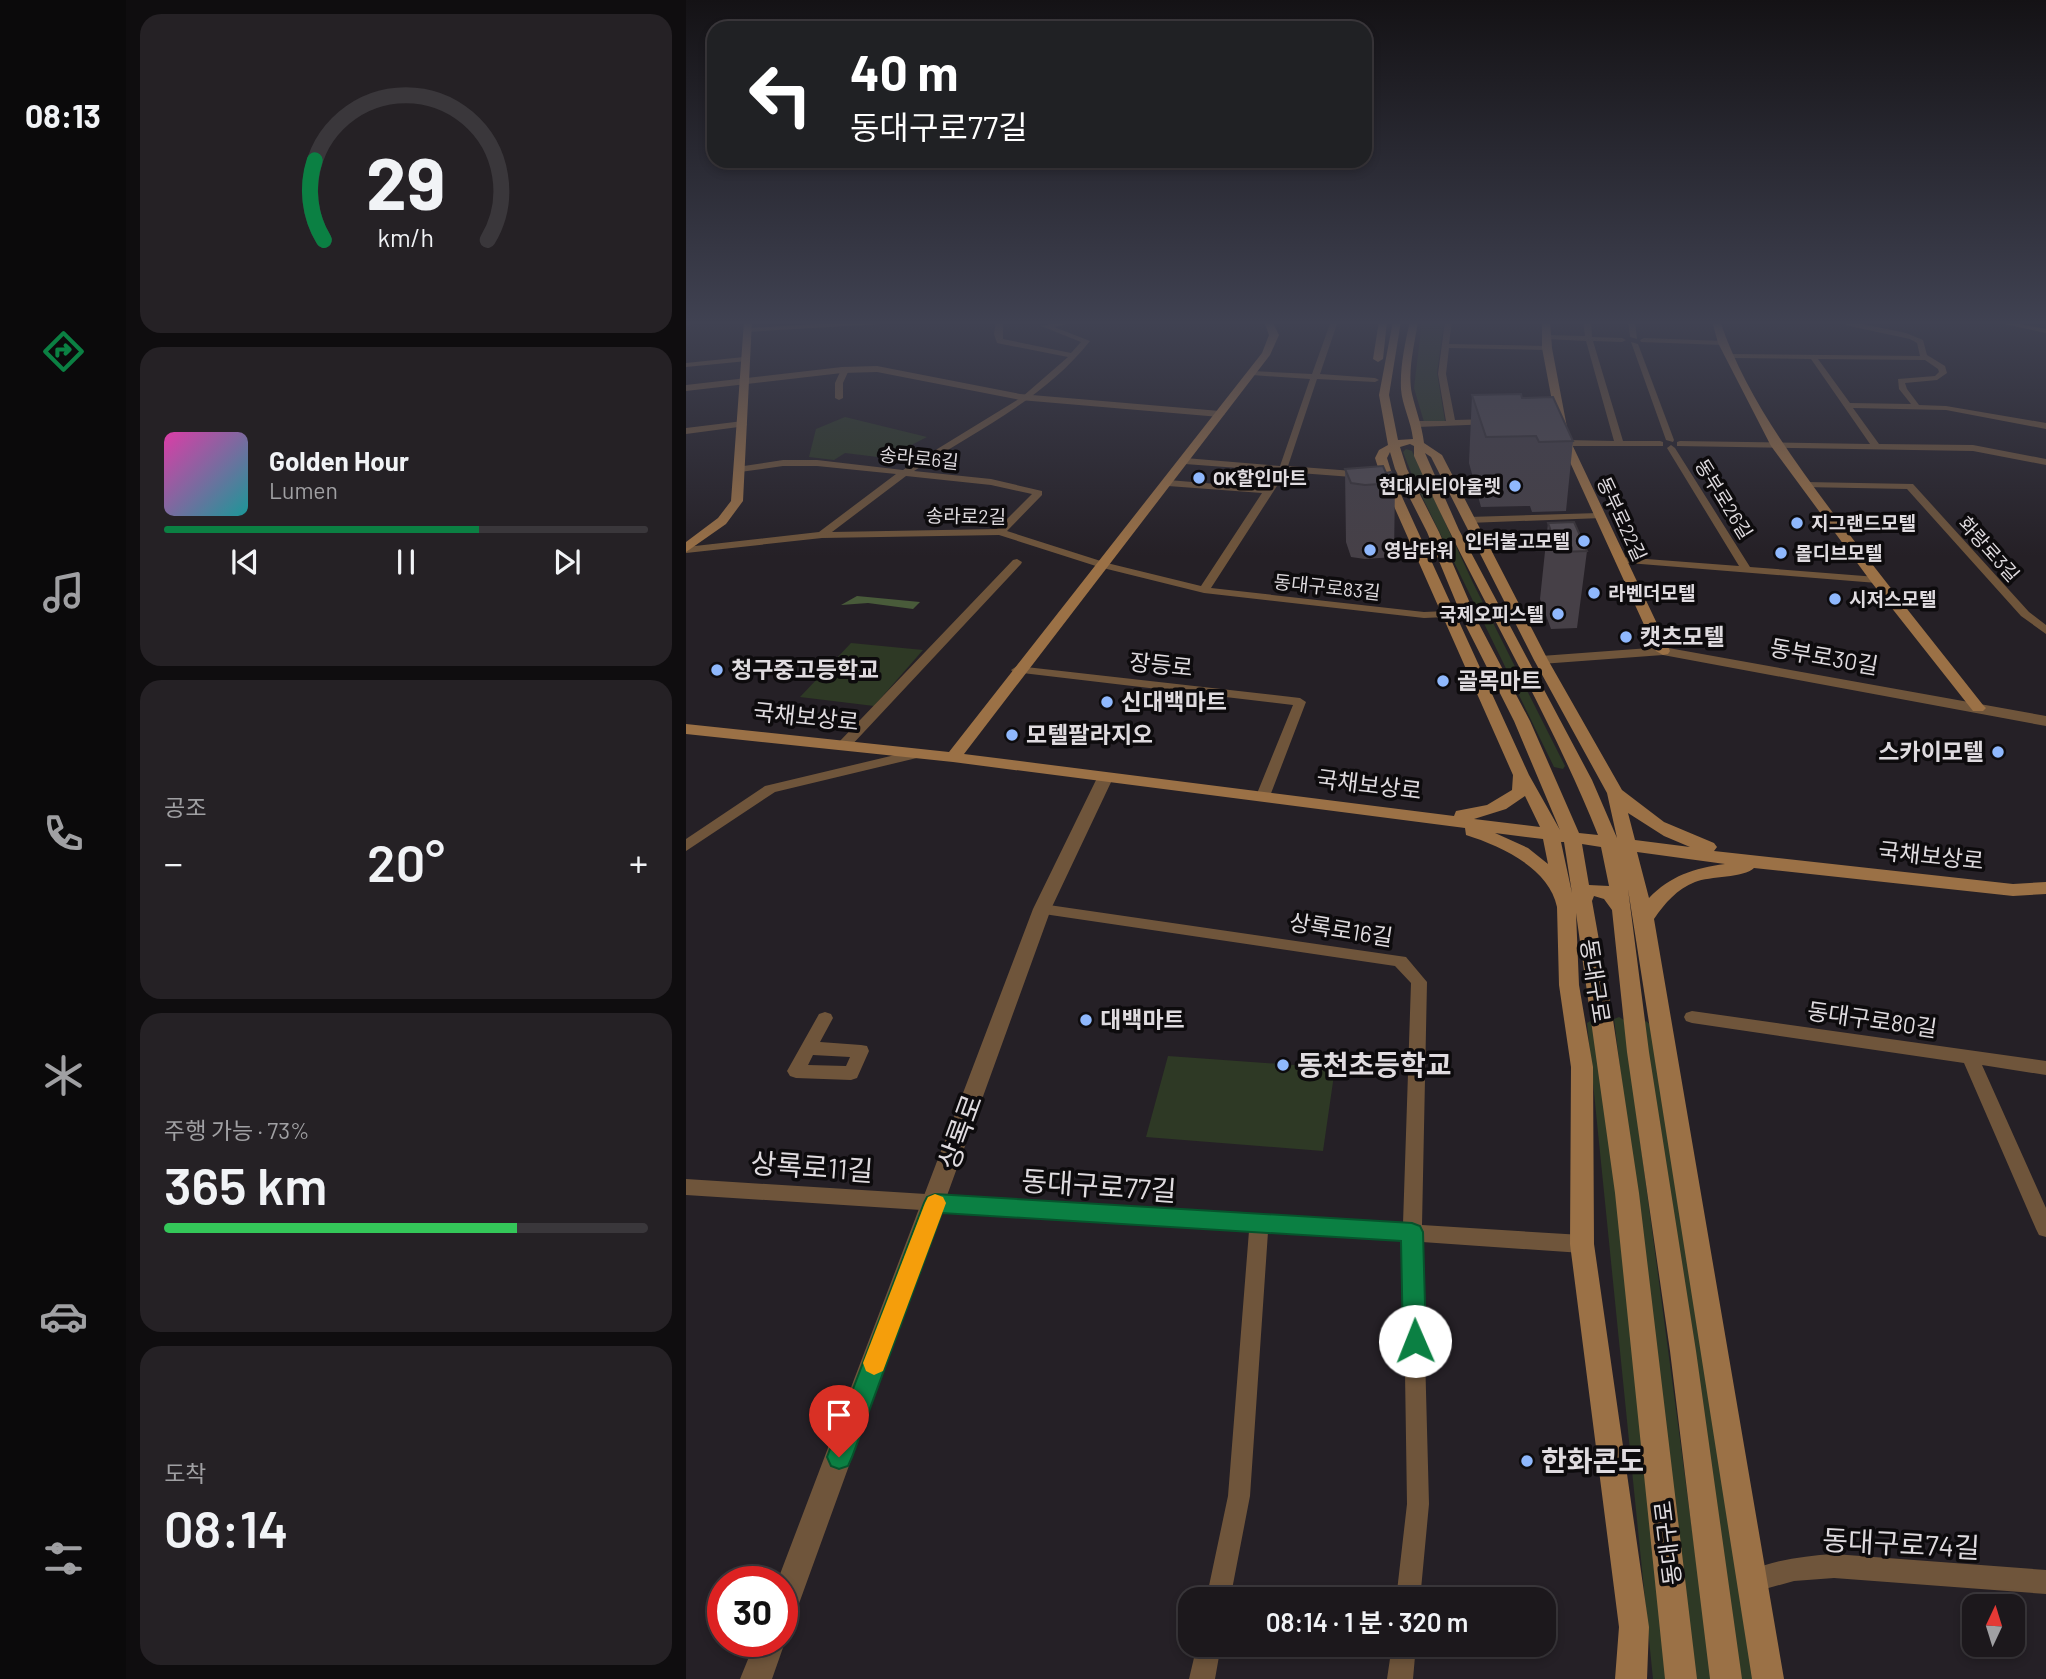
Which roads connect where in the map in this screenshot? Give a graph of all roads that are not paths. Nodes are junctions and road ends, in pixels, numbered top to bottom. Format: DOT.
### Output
graph roads {
  1 [pos="744,399"];
  2 [pos="1025,399"];
  3 [pos="1043,399"];
  4 [pos="1231,399"];
  5 [pos="1305,399"];
  6 [pos="1379,399"];
  7 [pos="1384,399"];
  8 [pos="1409,399"];
  9 [pos="1447,399"];
  10 [pos="1557,399"];
  11 [pos="1606,399"];
  12 [pos="1655,399"];
  13 [pos="1753,399"];
  14 [pos="1842,399"];
  15 [pos="1911,399"];
  16 [pos="1846,405"];
  17 [pos="1916,406"];
  18 [pos="1220,414"];
  19 [pos="1546,419"];
  20 [pos="1560,419"];
  21 [pos="1506,421"];
  22 [pos="1451,423"];
  23 [pos="743,424"];
  24 [pos="1418,424"];
  25 [pos="2046,426"];
  26 [pos="686,431"];
  27 [pos="1384,439"];
  28 [pos="1566,443"];
  29 [pos="1419,444"];
  30 [pos="1619,444"];
  31 [pos="1670,444"];
  32 [pos="1777,446"];
  33 [pos="1877,447"];
  34 [pos="1185,461"];
  35 [pos="2046,462"];
  36 [pos="740,469"];
  37 [pos="1283,469"];
  38 [pos="902,474"];
  39 [pos="1387,477"];
  40 [pos="1405,478"];
  41 [pos="1168,483"];
  42 [pos="1806,485"];
  43 [pos="1267,491"];
  44 [pos="1599,516"];
  45 [pos="1468,520"];
  46 [pos="1000,532"];
  47 [pos="822,535"];
  48 [pos="686,549"];
  49 [pos="1620,560"];
  50 [pos="1017,562"];
  51 [pos="1103,565"];
  52 [pos="1746,569"];
  53 [pos="1877,580"];
  54 [pos="1204,590"];
  55 [pos="1447,614"];
  56 [pos="2046,631"];
  57 [pos="1663,651"];
  58 [pos="1541,660"];
  59 [pos="1017,670"];
  60 [pos="1978,708"];
  61 [pos="2046,722"];
  62 [pos="686,729"];
  63 [pos="844,746"];
  64 [pos="916,754"];
  65 [pos="953,757"];
  66 [pos="1521,775"];
  67 [pos="1105,778"];
  68 [pos="1584,780"];
  69 [pos="1547,782"];
  70 [pos="1615,793"];
  71 [pos="1263,796"];
  72 [pos="1425,817"];
  73 [pos="1551,833"];
  74 [pos="1572,837"];
  75 [pos="1618,843"];
  76 [pos="686,846"];
  77 [pos="1786,866"];
  78 [pos="2046,888"];
  79 [pos="2021,889"];
  80 [pos="2046,898"];
  81 [pos="1574,904"];
  82 [pos="1042,909"];
  83 [pos="1634,915"];
  84 [pos="1692,1017"];
  85 [pos="825,1018"];
  86 [pos="808,1048"];
  87 [pos="1970,1057"];
  88 [pos="2046,1068"];
  89 [pos="686,1187"];
  90 [pos="935,1203"];
  91 [pos="1259,1223"];
  92 [pos="2046,1229"];
  93 [pos="1412,1232"];
  94 [pos="1582,1244"];
  95 [pos="798,1567"];
  96 [pos="1754,1580"];
  97 [pos="2046,1582"];
  98 [pos="1221,1587"];
  99 [pos="1409,1587"];
  100 [pos="764,1657"];
  101 [pos="1207,1657"];
  102 [pos="1403,1657"];
  103 [pos="756,1679"];
  104 [pos="1202,1679"];
  105 [pos="1400,1679"];
  106 [pos="1631,1679"];
  107 [pos="1681,1679"];
  108 [pos="1726,1679"];
  109 [pos="1769,1679"];
  1 -- 23 [label="main road"];
  2 -- 38 [label="street"];
  3 -- 18 [label="street"];
  4 -- 18 [label="main road"];
  5 -- 37 [label="street"];
  6 -- 27 [label="main road"];
  7 -- 27 [label="main road, 동대구로"];
  8 -- 24 [label="main road, 동대구로"];
  9 -- 22 [label="street"];
  10 -- 20 [label="main road, 동부로22길"];
  11 -- 30 [label="street"];
  12 -- 31 [label="street, 동부로26길"];
  13 -- 32 [label="main road"];
  14 -- 16 [label="street"];
  15 -- 17 [label="street"];
  16 -- 17 [label="street"];
  16 -- 33 [label="street"];
  17 -- 25 [label="street"];
  18 -- 34 [label="main road"];
  19 -- 20 [label="street"];
  20 -- 28 [label="main road, 동부로22길"];
  21 -- 22 [label="street"];
  22 -- 24 [label="street"];
  23 -- 26 [label="street"];
  23 -- 36 [label="main road"];
  24 -- 29 [label="main road, 동대구로"];
  27 -- 29 [label="main road"];
  27 -- 39 [label="main road"];
  27 -- 40 [label="main road, 동대구로"];
  28 -- 30 [label="street"];
  28 -- 44 [label="main road, 동부로22길"];
  29 -- 45 [label="main road"];
  29 -- 68 [label="main road, 동대구로"];
  30 -- 31 [label="street"];
  31 -- 32 [label="street"];
  31 -- 52 [label="street, 동부로26길"];
  32 -- 33 [label="street"];
  32 -- 42 [label="main road"];
  33 -- 35 [label="street"];
  34 -- 37 [label="street"];
  34 -- 41 [label="main road"];
  36 -- 38 [label="street, 송라로6길"];
  36 -- 48 [label="main road"];
  37 -- 39 [label="street"];
  37 -- 43 [label="street"];
  38 -- 46 [label="street, 송라로6길"];
  38 -- 47 [label="street"];
  39 -- 40 [label="street"];
  39 -- 55 [label="main road"];
  40 -- 69 [label="main road, 동대구로"];
  41 -- 43 [label="street"];
  41 -- 51 [label="main road"];
  42 -- 53 [label="main road"];
  42 -- 56 [label="street, 화랑로3길"];
  43 -- 54 [label="street"];
  44 -- 45 [label="street"];
  44 -- 49 [label="main road, 동부로22길"];
  45 -- 58 [label="main road"];
  46 -- 47 [label="street, 송라로2길"];
  46 -- 51 [label="street, 송라로2길"];
  47 -- 48 [label="street, 송라로2길"];
  49 -- 52 [label="street"];
  49 -- 57 [label="main road, 동부로22길"];
  50 -- 63 [label="street"];
  51 -- 54 [label="street, 동대구로83길"];
  51 -- 59 [label="main road"];
  52 -- 53 [label="street"];
  53 -- 60 [label="main road"];
  54 -- 55 [label="street, 동대구로83길"];
  55 -- 66 [label="main road"];
  57 -- 58 [label="street"];
  57 -- 60 [label="street, 동부로30길"];
  58 -- 70 [label="main road"];
  59 -- 65 [label="main road"];
  59 -- 71 [label="street, 장등로"];
  60 -- 61 [label="street, 동부로30길"];
  62 -- 63 [label="main road, 국채보상로"];
  63 -- 64 [label="main road, 국채보상로"];
  64 -- 65 [label="main road, 국채보상로"];
  64 -- 76 [label="street"];
  65 -- 67 [label="main road, 국채보상로"];
  66 -- 72 [label="main road"];
  66 -- 73 [label="main road"];
  67 -- 71 [label="main road, 국채보상로"];
  67 -- 82 [label="street, 상록로"];
  68 -- 69 [label="main road"];
  68 -- 75 [label="main road, 동대구로"];
  69 -- 74 [label="main road, 동대구로"];
  70 -- 75 [label="main road"];
  70 -- 77 [label="main road"];
  71 -- 72 [label="main road, 국채보상로"];
  72 -- 73 [label="main road, 국채보상로"];
  72 -- 81 [label="main road"];
  73 -- 74 [label="main road, 국채보상로"];
  73 -- 81 [label="main road"];
  74 -- 75 [label="main road, 국채보상로"];
  74 -- 81 [label="main road, 동대구로"];
  75 -- 77 [label="main road, 국채보상로"];
  75 -- 83 [label="main road, 동대구로"];
  77 -- 79 [label="main road, 국채보상로"];
  77 -- 83 [label="main road"];
  78 -- 79 [label="main road, 국채보상로"];
  79 -- 80 [label="main road"];
  81 -- 83 [label="main road"];
  81 -- 94 [label="main road, 동대구로"];
  81 -- 107 [label="main road, 동대구로"];
  82 -- 90 [label="street, 상록로"];
  82 -- 93 [label="street, 상록로16길"];
  83 -- 96 [label="main road, 동대구로"];
  83 -- 108 [label="main road, 동대구로"];
  84 -- 87 [label="street, 동대구로80길"];
  85 -- 86 [label="street"];
  87 -- 88 [label="street, 동대구로80길"];
  87 -- 92 [label="street"];
  89 -- 90 [label="street, 상록로11길"];
  90 -- 91 [label="street, 동대구로77길"];
  90 -- 95 [label="street, 상록로"];
  91 -- 93 [label="street, 동대구로77길"];
  91 -- 98 [label="street"];
  93 -- 94 [label="street, 동대구로77길"];
  93 -- 99 [label="street"];
  94 -- 106 [label="main road, 동대구로"];
  96 -- 97 [label="street, 동대구로74길"];
  96 -- 109 [label="main road, 동대구로"];
  100 -- 103 [label="street"];
  101 -- 104 [label="street"];
  102 -- 105 [label="street"];
}
